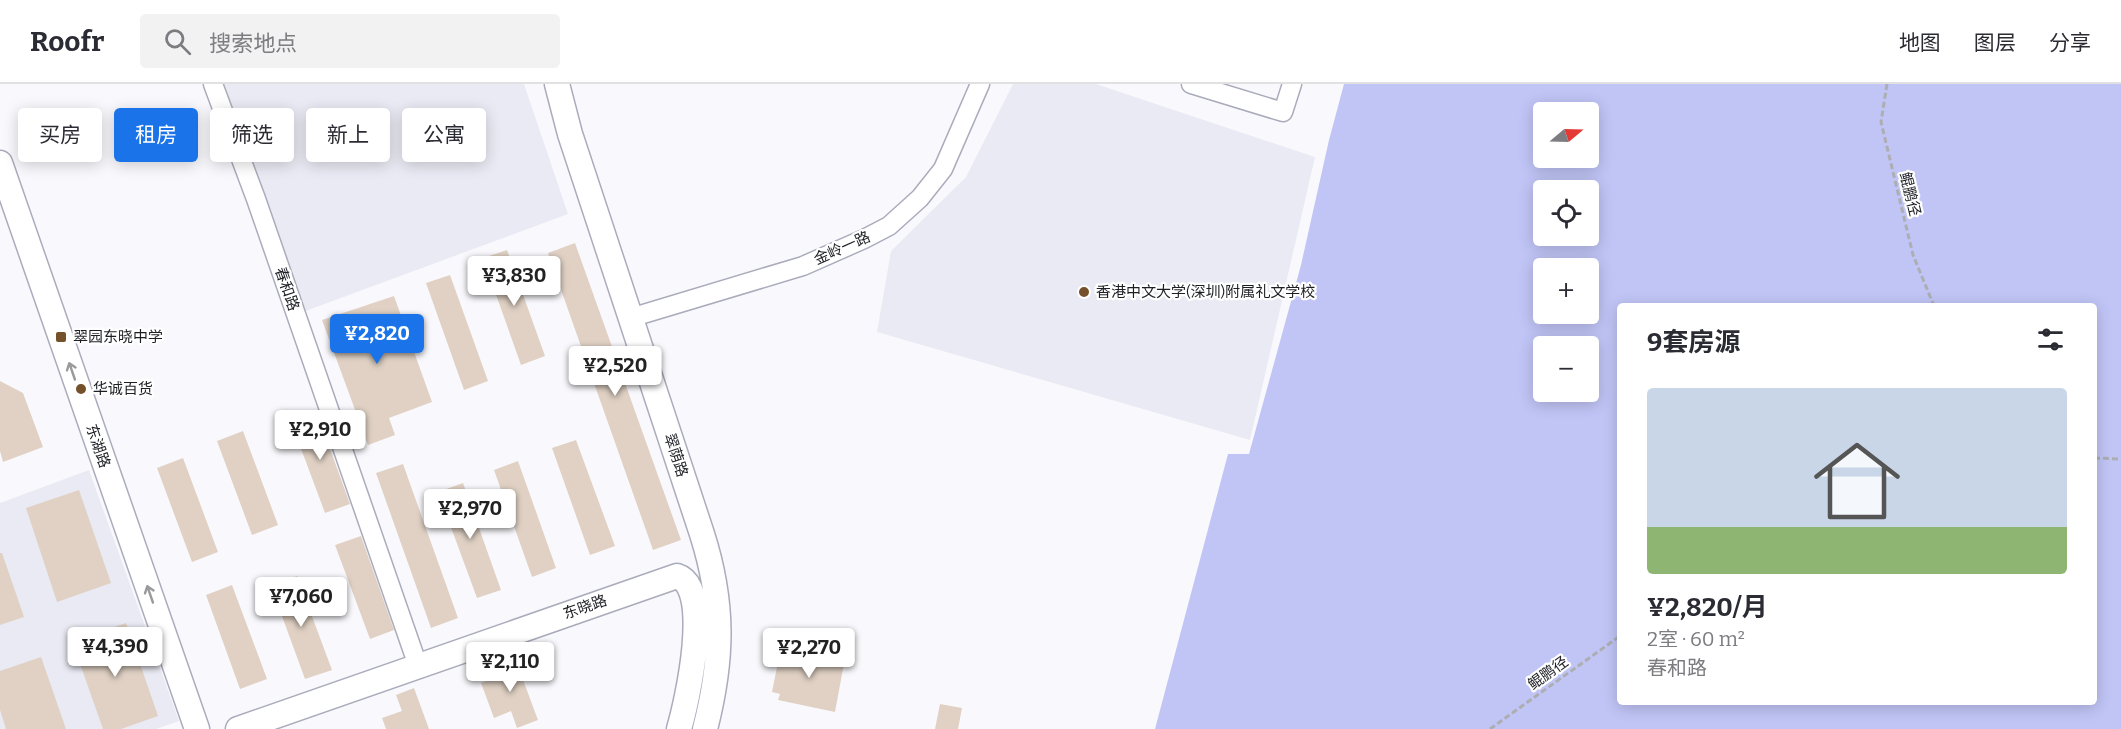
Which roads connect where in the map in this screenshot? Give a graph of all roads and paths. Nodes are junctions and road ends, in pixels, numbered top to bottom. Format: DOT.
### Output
graph roads {
  1 [pos="213,84"];
  2 [pos="557,84"];
  3 [pos="980,84"];
  4 [pos="1191,84"];
  5 [pos="1292,84"];
  6 [pos="1887,84"];
  7 [pos="0,164"];
  8 [pos="1933,303"];
  9 [pos="630,318"];
  10 [pos="2097,458"];
  11 [pos="2121,459"];
  12 [pos="1617,638"];
  13 [pos="418,666"];
  14 [pos="197,729"];
  15 [pos="237,729"];
  16 [pos="679,729"];
  17 [pos="705,729"];
  18 [pos="1490,729"];
  1 -- 13 [label="street, 春和路"];
  2 -- 9 [label="street, 翠荫路"];
  3 -- 9 [label="street, 金岭一路"];
  4 -- 5 [label="street"];
  6 -- 8 [label="path, 鲲鹏径"];
  14 -- 7 [label="street, 东湖路, one-way"];
  9 -- 17 [label="street, 翠荫路"];
  10 -- 11 [label="path"];
  12 -- 18 [label="path, 鲲鹏径"];
  13 -- 15 [label="street, 东晓路"];
  13 -- 16 [label="street, 东晓路"];
}
